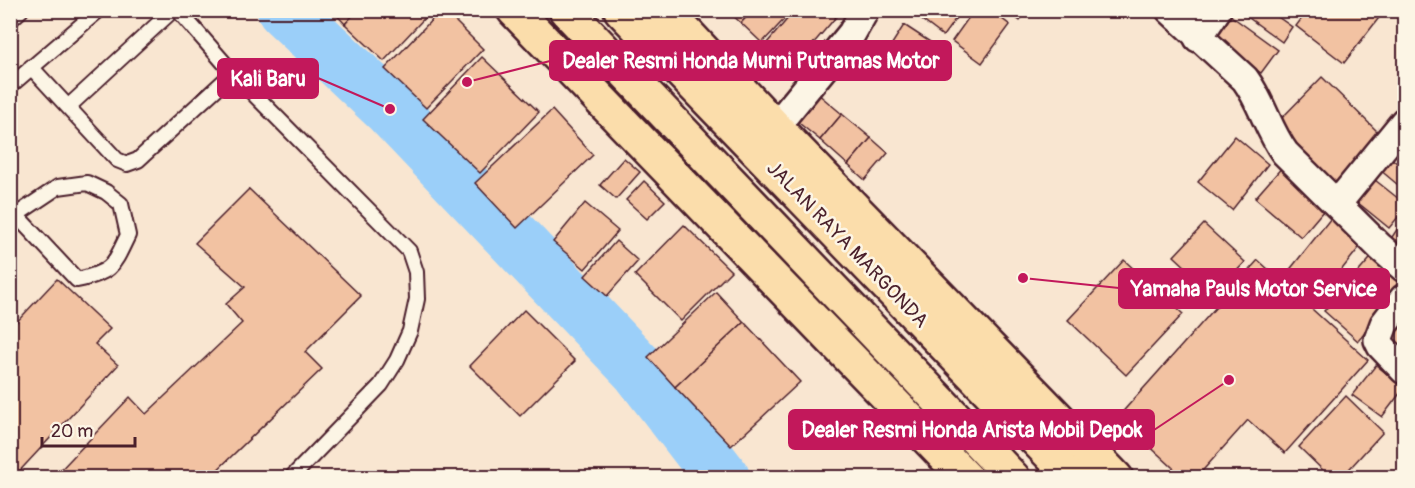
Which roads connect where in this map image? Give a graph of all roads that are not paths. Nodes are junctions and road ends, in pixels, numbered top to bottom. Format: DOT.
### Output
graph roads {
  1 [pos="21,10"];
  2 [pos="99,10"];
  3 [pos="173,10"];
  4 [pos="178,10"];
  5 [pos="514,10"];
  6 [pos="566,10"];
  7 [pos="621,10"];
  8 [pos="665,10"];
  9 [pos="865,10"];
  10 [pos="1170,10"];
  11 [pos="1218,10"];
  12 [pos="10,20"];
  13 [pos="1198,38"];
  14 [pos="31,67"];
  15 [pos="233,73"];
  16 [pos="10,86"];
  17 [pos="69,106"];
  18 [pos="1404,122"];
  19 [pos="765,137"];
  20 [pos="1337,204"];
  21 [pos="13,212"];
  22 [pos="1404,268"];
  23 [pos="1404,298"];
  24 [pos="1404,370"];
  25 [pos="291,477"];
  26 [pos="966,477"];
  27 [pos="1013,477"];
  28 [pos="1073,477"];
  29 [pos="1116,477"];
  1 -- 12 [label="lane"];
  2 -- 14 [label="lane"];
  3 -- 17 [label="lane"];
  4 -- 15 [label="lane"];
  5 -- 26 [label="highway"];
  6 -- 27 [label="highway, JALAN RAYA MARGONDA"];
  7 -- 19 [label="highway, JALAN RAYA MARGONDA"];
  8 -- 19 [label="highway, JALAN RAYA MARGONDA"];
  9 -- 19 [label="street"];
  10 -- 13 [label="street"];
  11 -- 13 [label="street"];
  13 -- 20 [label="street"];
  14 -- 16 [label="lane"];
  14 -- 17 [label="lane"];
  15 -- 17 [label="lane"];
  15 -- 25 [label="lane"];
  18 -- 20 [label="street"];
  19 -- 28 [label="highway, JALAN RAYA MARGONDA"];
  19 -- 29 [label="highway, JALAN RAYA MARGONDA"];
  20 -- 22 [label="street"];
  21 -- 21 [label="lane"];
  23 -- 24 [label="street"];
}
